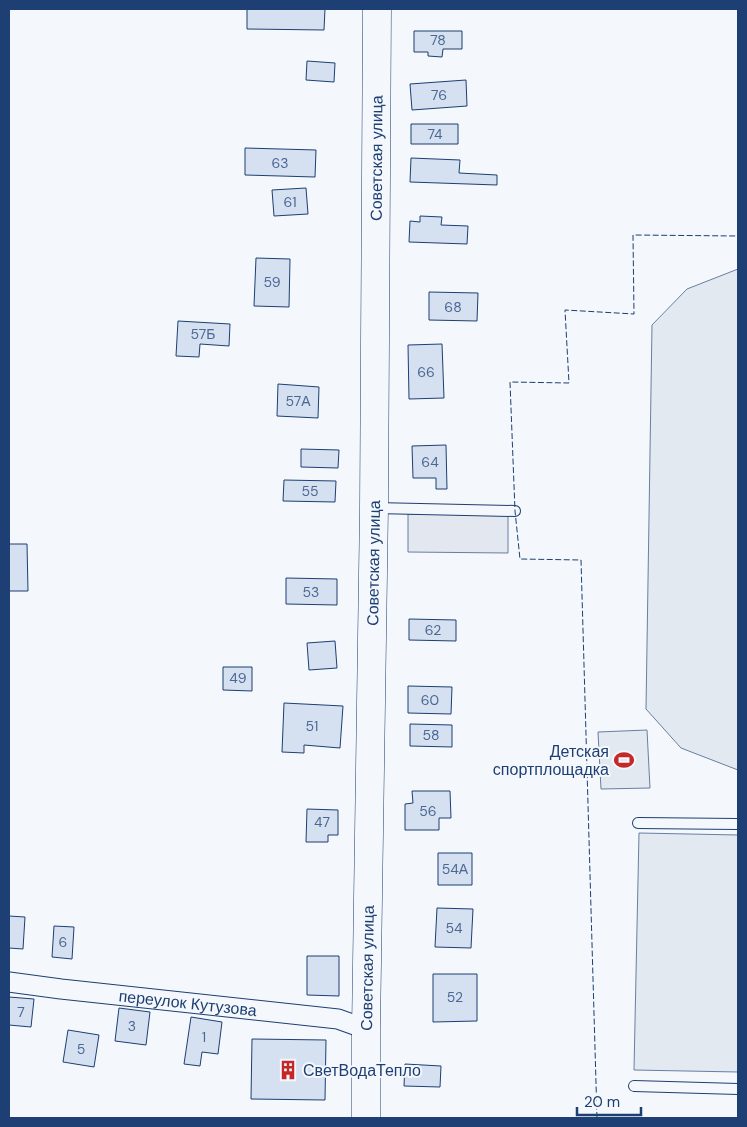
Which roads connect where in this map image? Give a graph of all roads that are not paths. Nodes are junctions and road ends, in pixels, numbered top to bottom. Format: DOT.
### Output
graph roads {
  1 [pos="377,9"];
  2 [pos="374,508"];
  3 [pos="515,511"];
  4 [pos="638,823"];
  5 [pos="738,824"];
  6 [pos="9,982"];
  7 [pos="366,1029"];
  8 [pos="634,1086"];
  9 [pos="738,1089"];
  10 [pos="366,1118"];
  1 -- 2 [label="main road, Советская улица"];
  2 -- 3 [label="lane"];
  2 -- 7 [label="main road, Советская улица"];
  4 -- 5 [label="lane"];
  6 -- 7 [label="street, переулок Кутузова"];
  7 -- 10 [label="main road, Советская улица"];
  8 -- 9 [label="lane"];
}
